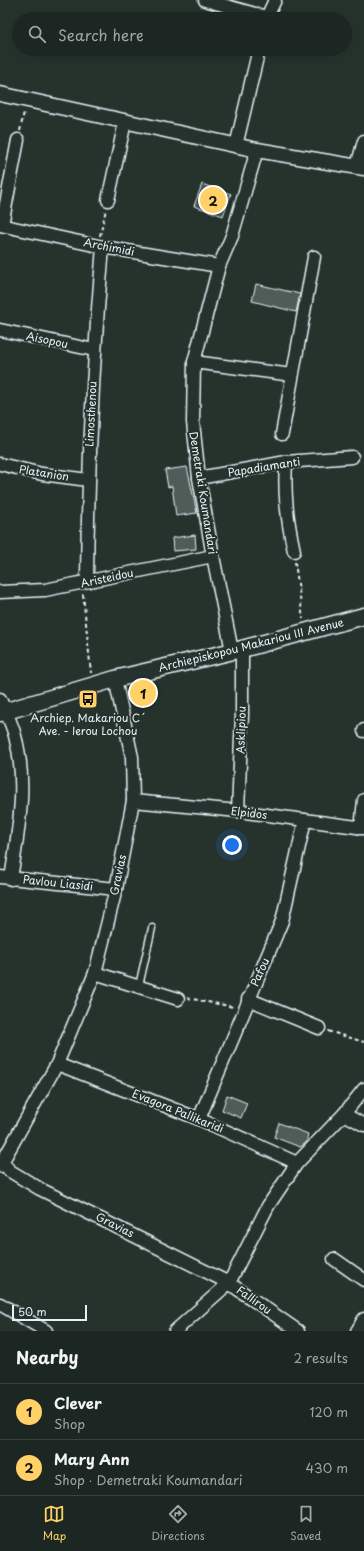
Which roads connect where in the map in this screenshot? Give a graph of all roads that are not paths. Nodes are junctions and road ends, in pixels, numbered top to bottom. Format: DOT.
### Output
graph roads {
  1 [pos="205,0"];
  2 [pos="274,0"];
  3 [pos="246,12"];
  4 [pos="269,12"];
  5 [pos="257,56"];
  6 [pos="0,94"];
  7 [pos="125,122"];
  8 [pos="18,140"];
  9 [pos="364,141"];
  10 [pos="236,146"];
  11 [pos="257,150"];
  12 [pos="361,167"];
  13 [pos="108,200"];
  14 [pos="1,225"];
  15 [pos="101,246"];
  16 [pos="314,257"];
  17 [pos="219,266"];
  18 [pos="0,330"];
  19 [pos="94,350"];
  20 [pos="194,362"];
  21 [pos="292,375"];
  22 [pos="282,434"];
  23 [pos="352,457"];
  24 [pos="286,462"];
  25 [pos="0,464"];
  26 [pos="199,478"];
  27 [pos="88,480"];
  28 [pos="294,551"];
  29 [pos="213,556"];
  30 [pos="84,582"];
  31 [pos="0,592"];
  32 [pos="364,616"];
  33 [pos="237,650"];
  34 [pos="115,679"];
  35 [pos="2,708"];
  36 [pos="364,800"];
  37 [pos="133,801"];
  38 [pos="238,811"];
  39 [pos="305,820"];
  40 [pos="362,828"];
  41 [pos="5,878"];
  42 [pos="116,889"];
  43 [pos="152,928"];
  44 [pos="95,973"];
  45 [pos="139,986"];
  46 [pos="178,999"];
  47 [pos="246,1004"];
  48 [pos="319,1028"];
  49 [pos="57,1064"];
  50 [pos="364,1089"];
  51 [pos="344,1114"];
  52 [pos="199,1119"];
  53 [pos="364,1126"];
  54 [pos="297,1163"];
  55 [pos="2,1165"];
  56 [pos="334,1259"];
  57 [pos="364,1280"];
  58 [pos="229,1283"];
  59 [pos="0,1304"];
  60 [pos="364,1319"];
  61 [pos="29,1326"];
  62 [pos="46,1331"];
  63 [pos="175,1331"];
  64 [pos="298,1331"];
  65 [pos="357,1331"];
  1 -- 3 [label="street"];
  2 -- 4 [label="street"];
  5 -- 10 [label="street"];
  6 -- 7 [label="street"];
  7 -- 10 [label="street"];
  7 -- 13 [label="street"];
  8 -- 14 [label="street"];
  9 -- 12 [label="street"];
  10 -- 11 [label="street"];
  11 -- 12 [label="street"];
  11 -- 17 [label="street, Demetraki Koumandari"];
  14 -- 15 [label="street, Archimidi"];
  15 -- 17 [label="street, Archimidi"];
  15 -- 19 [label="street, Limosthenou"];
  16 -- 21 [label="street"];
  17 -- 20 [label="street, Demetraki Koumandari"];
  18 -- 19 [label="street, Aisopou"];
  19 -- 27 [label="street, Limosthenou"];
  20 -- 21 [label="street"];
  20 -- 26 [label="street, Demetraki Koumandari"];
  21 -- 22 [label="street"];
  23 -- 24 [label="street, Papadiamanti"];
  24 -- 26 [label="street, Papadiamanti"];
  24 -- 28 [label="street"];
  25 -- 27 [label="street, Platanion"];
  26 -- 29 [label="street, Demetraki Koumandari"];
  27 -- 30 [label="street, Limosthenou"];
  29 -- 30 [label="street, Aristeidou"];
  29 -- 33 [label="street, Demetraki Koumandari"];
  30 -- 31 [label="street, Aristeidou"];
  32 -- 33 [label="main road, Archiepiskopou Makariou III Avenue"];
  33 -- 34 [label="main road, Archiepiskopou Makariou III Avenue"];
  33 -- 38 [label="street, Asklipiou"];
  34 -- 35 [label="main road, Archiepiskopou Makariou III Avenue"];
  34 -- 37 [label="street, Gravias"];
  35 -- 41 [label="street"];
  36 -- 40 [label="street"];
  37 -- 38 [label="street, Elpidos"];
  37 -- 42 [label="street, Gravias"];
  38 -- 39 [label="street, Elpidos"];
  39 -- 40 [label="street, Elpidos"];
  39 -- 47 [label="street, Pafou"];
  41 -- 42 [label="street, Pavlou Liasidi"];
  42 -- 44 [label="street, Gravias"];
  43 -- 45 [label="lane"];
  44 -- 45 [label="street"];
  44 -- 49 [label="street, Gravias"];
  45 -- 46 [label="street"];
  47 -- 48 [label="street"];
  47 -- 52 [label="street, Pafou"];
  49 -- 52 [label="street, Evagora Pallikaridi"];
  49 -- 55 [label="street, Gravias"];
  50 -- 51 [label="street"];
  51 -- 53 [label="street"];
  51 -- 54 [label="street"];
  52 -- 54 [label="street, Evagora Pallikaridi"];
  54 -- 58 [label="street"];
  55 -- 58 [label="street, Gravias"];
  56 -- 57 [label="street"];
  58 -- 63 [label="street"];
  58 -- 64 [label="street, Fallirou"];
  59 -- 61 [label="street"];
  60 -- 65 [label="street"];
  61 -- 62 [label="street"];
}
